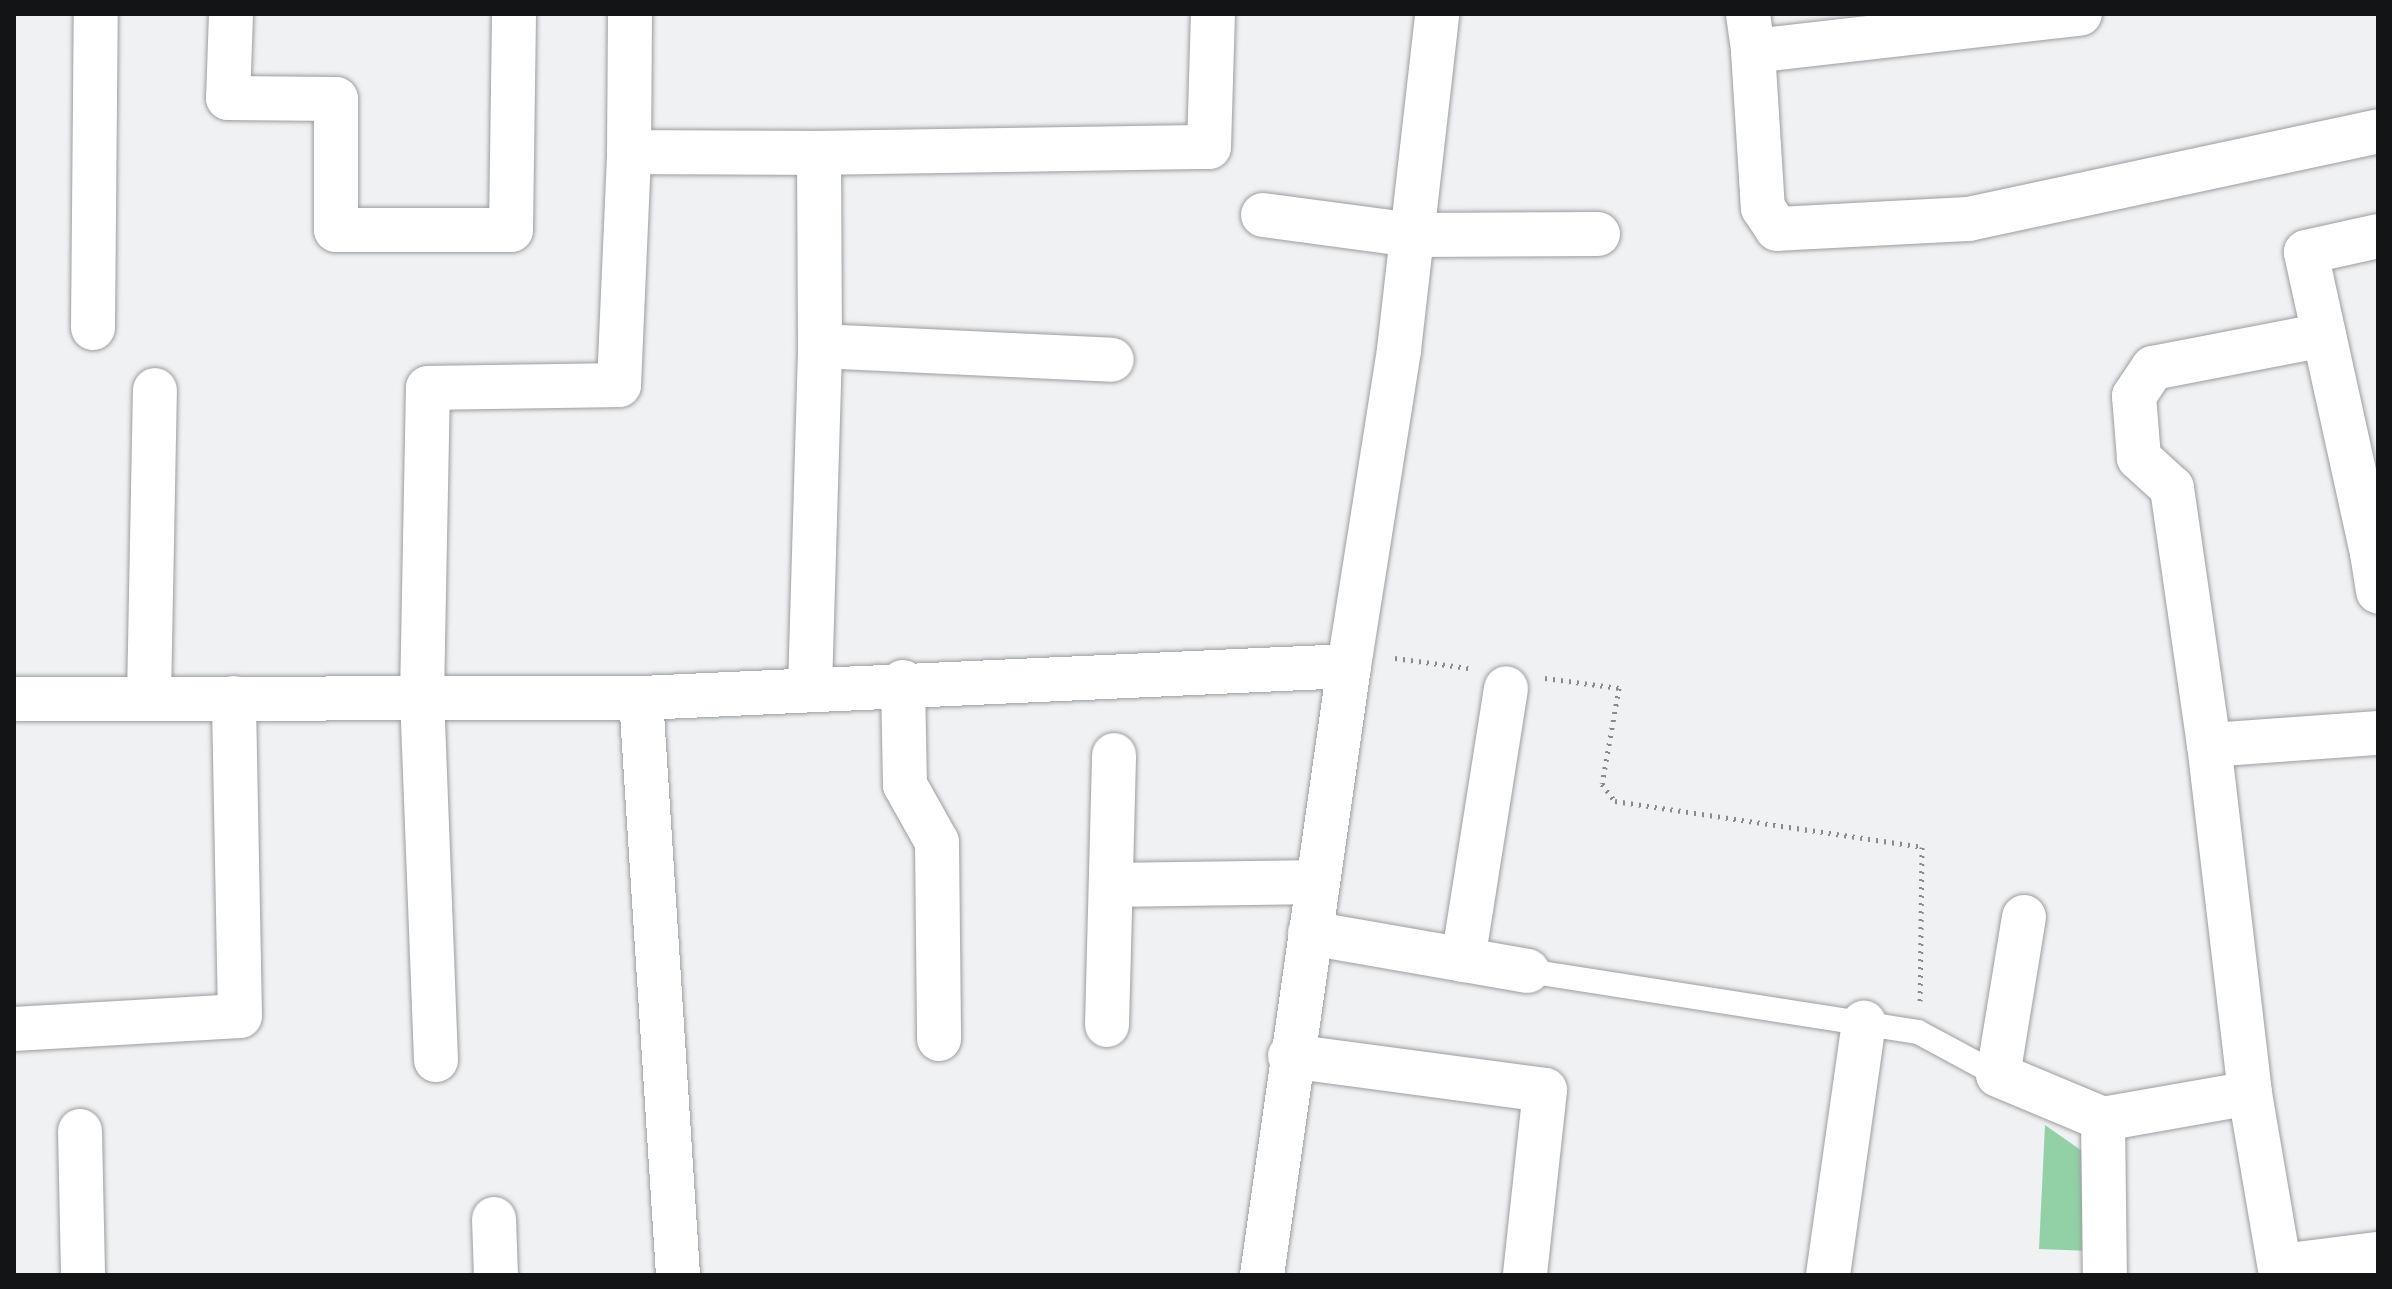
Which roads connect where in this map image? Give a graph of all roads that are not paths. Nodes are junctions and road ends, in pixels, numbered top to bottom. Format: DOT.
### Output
graph roads {
  1 [pos="96,14"];
  2 [pos="231,14"];
  3 [pos="514,14"];
  4 [pos="630,14"];
  5 [pos="1213,14"];
  6 [pos="1437,14"];
  7 [pos="2080,14"];
  8 [pos="1751,32"];
  9 [pos="2378,131"];
  10 [pos="629,152"];
  11 [pos="819,153"];
  12 [pos="1263,215"];
  13 [pos="1598,234"];
  14 [pos="1412,235"];
  15 [pos="2378,236"];
  16 [pos="93,328"];
  17 [pos="2324,335"];
  18 [pos="820,346"];
  19 [pos="1112,360"];
  20 [pos="155,390"];
  21 [pos="2376,566"];
  22 [pos="1366,661"];
  23 [pos="1507,678"];
  24 [pos="903,682"];
  25 [pos="810,688"];
  26 [pos="422,697"];
  27 [pos="149,698"];
  28 [pos="234,698"];
  29 [pos="641,698"];
  30 [pos="14,699"];
  31 [pos="2378,733"];
  32 [pos="2209,745"];
  33 [pos="1114,755"];
  34 [pos="1318,882"];
  35 [pos="1111,885"];
  36 [pos="2024,917"];
  37 [pos="1310,933"];
  38 [pos="1463,960"];
  39 [pos="1528,971"];
  40 [pos="1864,1023"];
  41 [pos="1107,1025"];
  42 [pos="14,1029"];
  43 [pos="939,1039"];
  44 [pos="1290,1056"];
  45 [pos="436,1060"];
  46 [pos="1998,1075"];
  47 [pos="2250,1093"];
  48 [pos="2103,1119"];
  49 [pos="80,1131"];
  50 [pos="494,1219"];
  51 [pos="2378,1254"];
  52 [pos="2281,1271"];
  53 [pos="83,1275"];
  54 [pos="496,1275"];
  55 [pos="678,1275"];
  56 [pos="1262,1275"];
  57 [pos="1525,1275"];
  58 [pos="1828,1275"];
  59 [pos="2105,1275"];
  1 -- 16 [label="street"];
  2 -- 3 [label="street"];
  4 -- 10 [label="street"];
  5 -- 11 [label="street"];
  6 -- 14 [label="street"];
  7 -- 8 [label="street"];
  8 -- 9 [label="street"];
  10 -- 11 [label="street"];
  10 -- 26 [label="street"];
  11 -- 18 [label="street"];
  12 -- 14 [label="street"];
  13 -- 14 [label="street"];
  14 -- 22 [label="street"];
  15 -- 17 [label="street"];
  17 -- 21 [label="street"];
  17 -- 32 [label="street"];
  18 -- 19 [label="street"];
  18 -- 25 [label="street"];
  20 -- 27 [label="street"];
  22 -- 24 [label="street"];
  22 -- 34 [label="street"];
  23 -- 38 [label="street"];
  24 -- 25 [label="street"];
  24 -- 43 [label="street"];
  25 -- 29 [label="street"];
  26 -- 28 [label="street"];
  26 -- 29 [label="street"];
  26 -- 45 [label="street"];
  27 -- 28 [label="street"];
  27 -- 30 [label="street"];
  28 -- 42 [label="street"];
  29 -- 55 [label="street"];
  31 -- 32 [label="street"];
  32 -- 47 [label="street"];
  33 -- 35 [label="street"];
  34 -- 35 [label="street"];
  34 -- 37 [label="street"];
  35 -- 41 [label="street"];
  36 -- 46 [label="street"];
  37 -- 38 [label="street"];
  37 -- 44 [label="street"];
  38 -- 39 [label="street"];
  39 -- 40 [label="lane"];
  40 -- 46 [label="lane"];
  40 -- 58 [label="street"];
  44 -- 56 [label="street"];
  44 -- 57 [label="street"];
  46 -- 48 [label="street"];
  47 -- 48 [label="street"];
  47 -- 52 [label="street"];
  48 -- 59 [label="street"];
  49 -- 53 [label="street"];
  50 -- 54 [label="street"];
  51 -- 52 [label="street"];
}
